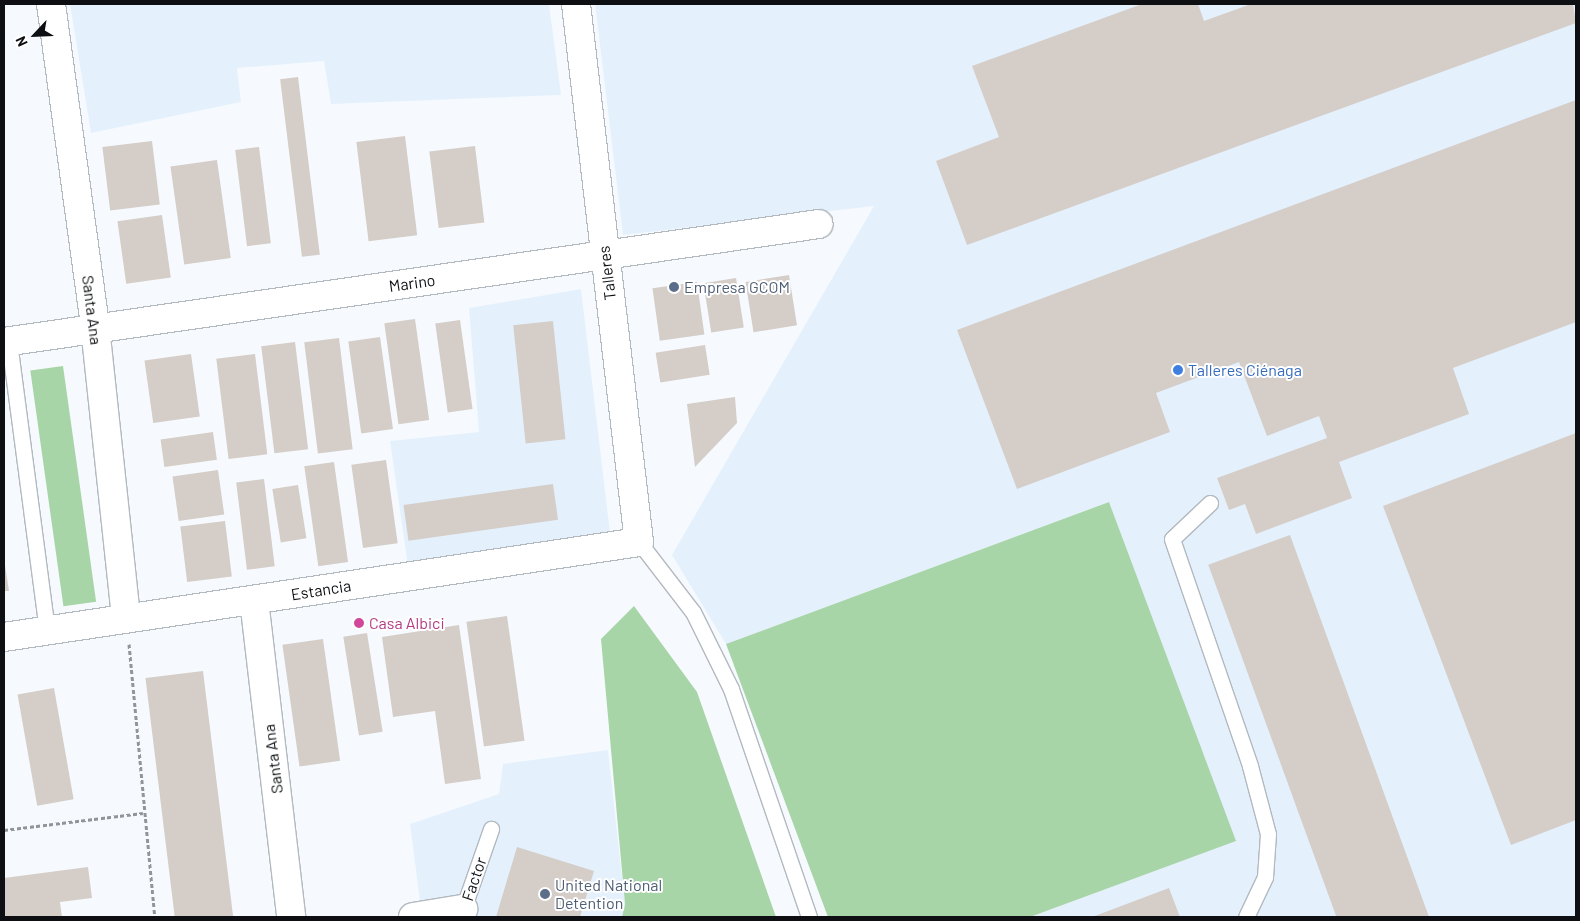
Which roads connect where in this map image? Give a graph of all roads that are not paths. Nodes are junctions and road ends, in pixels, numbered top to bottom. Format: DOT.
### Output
graph roads {
  1 [pos="51,4"];
  2 [pos="576,4"];
  3 [pos="819,224"];
  4 [pos="605,256"];
  5 [pos="95,326"];
  6 [pos="6,342"];
  7 [pos="1210,503"];
  8 [pos="639,542"];
  9 [pos="254,600"];
  10 [pos="126,617"];
  11 [pos="47,631"];
  12 [pos="4,637"];
  13 [pos="491,830"];
  14 [pos="463,909"];
  15 [pos="291,917"];
  16 [pos="413,917"];
  17 [pos="810,917"];
  18 [pos="1246,917"];
  1 -- 5 [label="street, Santa Ana"];
  2 -- 4 [label="street, Talleres"];
  3 -- 4 [label="street, Marino"];
  4 -- 5 [label="street, Marino"];
  4 -- 8 [label="street, Talleres"];
  5 -- 6 [label="street, Marino"];
  5 -- 10 [label="street, Santa Ana"];
  6 -- 11 [label="lane"];
  7 -- 18 [label="lane"];
  8 -- 9 [label="street, Estancia"];
  8 -- 17 [label="lane"];
  9 -- 10 [label="street, Estancia"];
  9 -- 15 [label="street, Santa Ana"];
  10 -- 11 [label="street, Estancia"];
  11 -- 12 [label="street, Estancia"];
  13 -- 14 [label="lane, Factor"];
  14 -- 16 [label="street, Factor"];
}
